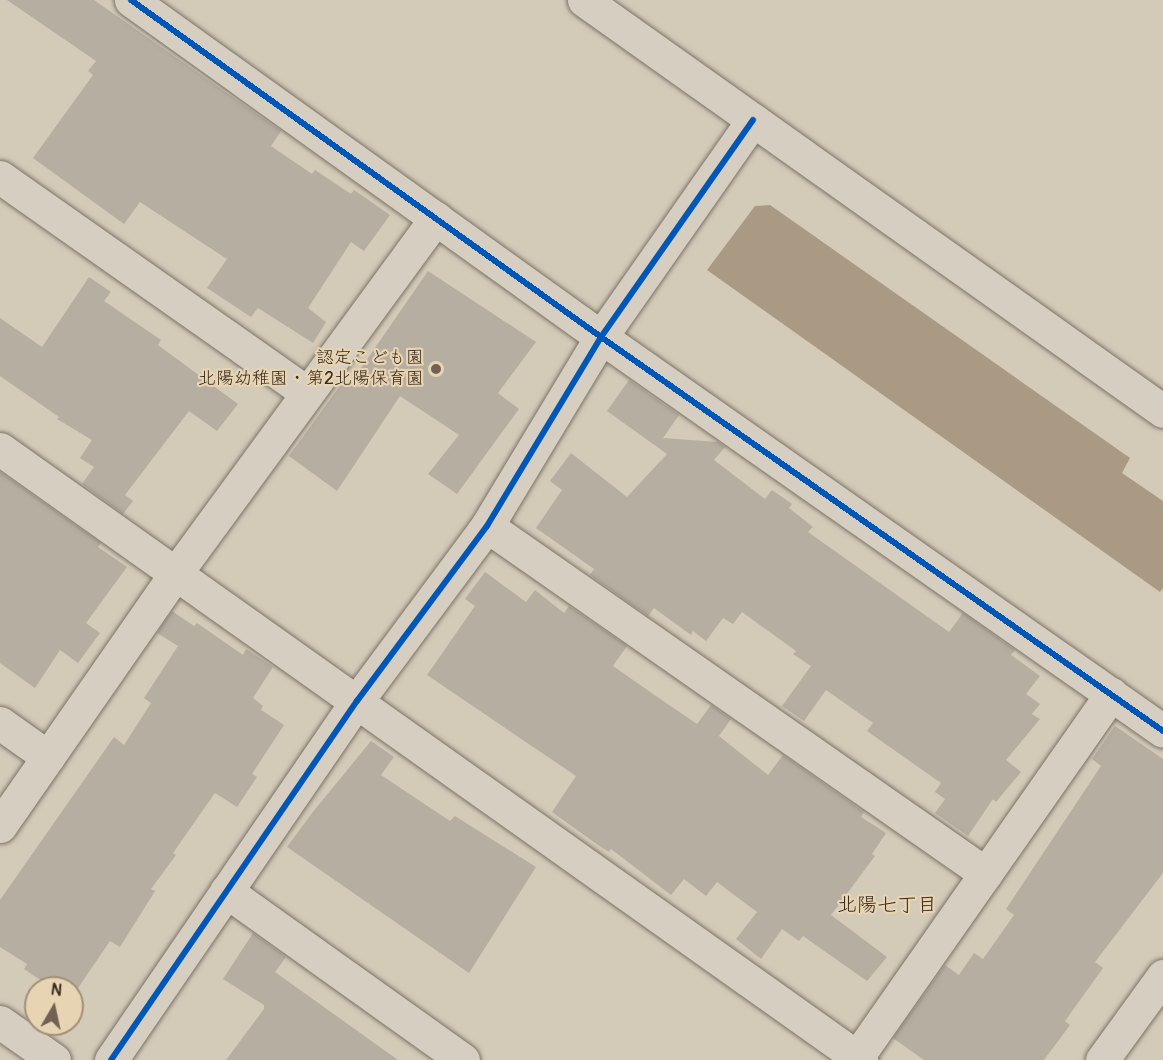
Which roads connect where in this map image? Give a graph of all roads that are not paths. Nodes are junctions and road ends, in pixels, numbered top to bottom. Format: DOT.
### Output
graph roads {
  1 [pos="130,0"];
  2 [pos="584,0"];
  3 [pos="753,120"];
  4 [pos="0,177"];
  5 [pos="436,218"];
  6 [pos="601,337"];
  7 [pos="307,393"];
  8 [pos="1163,411"];
  9 [pos="0,449"];
  10 [pos="487,526"];
  11 [pos="176,573"];
  12 [pos="1111,693"];
  13 [pos="357,701"];
  14 [pos="0,723"];
  15 [pos="1163,731"];
  16 [pos="48,757"];
  17 [pos="0,826"];
  18 [pos="986,874"];
  19 [pos="226,891"];
  20 [pos="1163,976"];
  21 [pos="0,1022"];
  22 [pos="858,1059"];
  23 [pos="54,1060"];
  24 [pos="111,1060"];
  25 [pos="463,1060"];
  26 [pos="1102,1060"];
  1 -- 5 [label="street"];
  2 -- 3 [label="street"];
  3 -- 6 [label="street"];
  3 -- 8 [label="street"];
  4 -- 7 [label="street"];
  5 -- 6 [label="street"];
  5 -- 7 [label="street"];
  6 -- 10 [label="street"];
  6 -- 12 [label="street"];
  7 -- 11 [label="street"];
  9 -- 11 [label="street"];
  10 -- 13 [label="street"];
  10 -- 18 [label="street"];
  11 -- 13 [label="street"];
  11 -- 16 [label="street"];
  12 -- 15 [label="street"];
  12 -- 18 [label="street"];
  13 -- 19 [label="street"];
  13 -- 22 [label="street"];
  14 -- 16 [label="street"];
  16 -- 17 [label="street"];
  18 -- 22 [label="street"];
  19 -- 24 [label="street"];
  19 -- 25 [label="street"];
  20 -- 26 [label="street"];
  21 -- 23 [label="street"];
}
